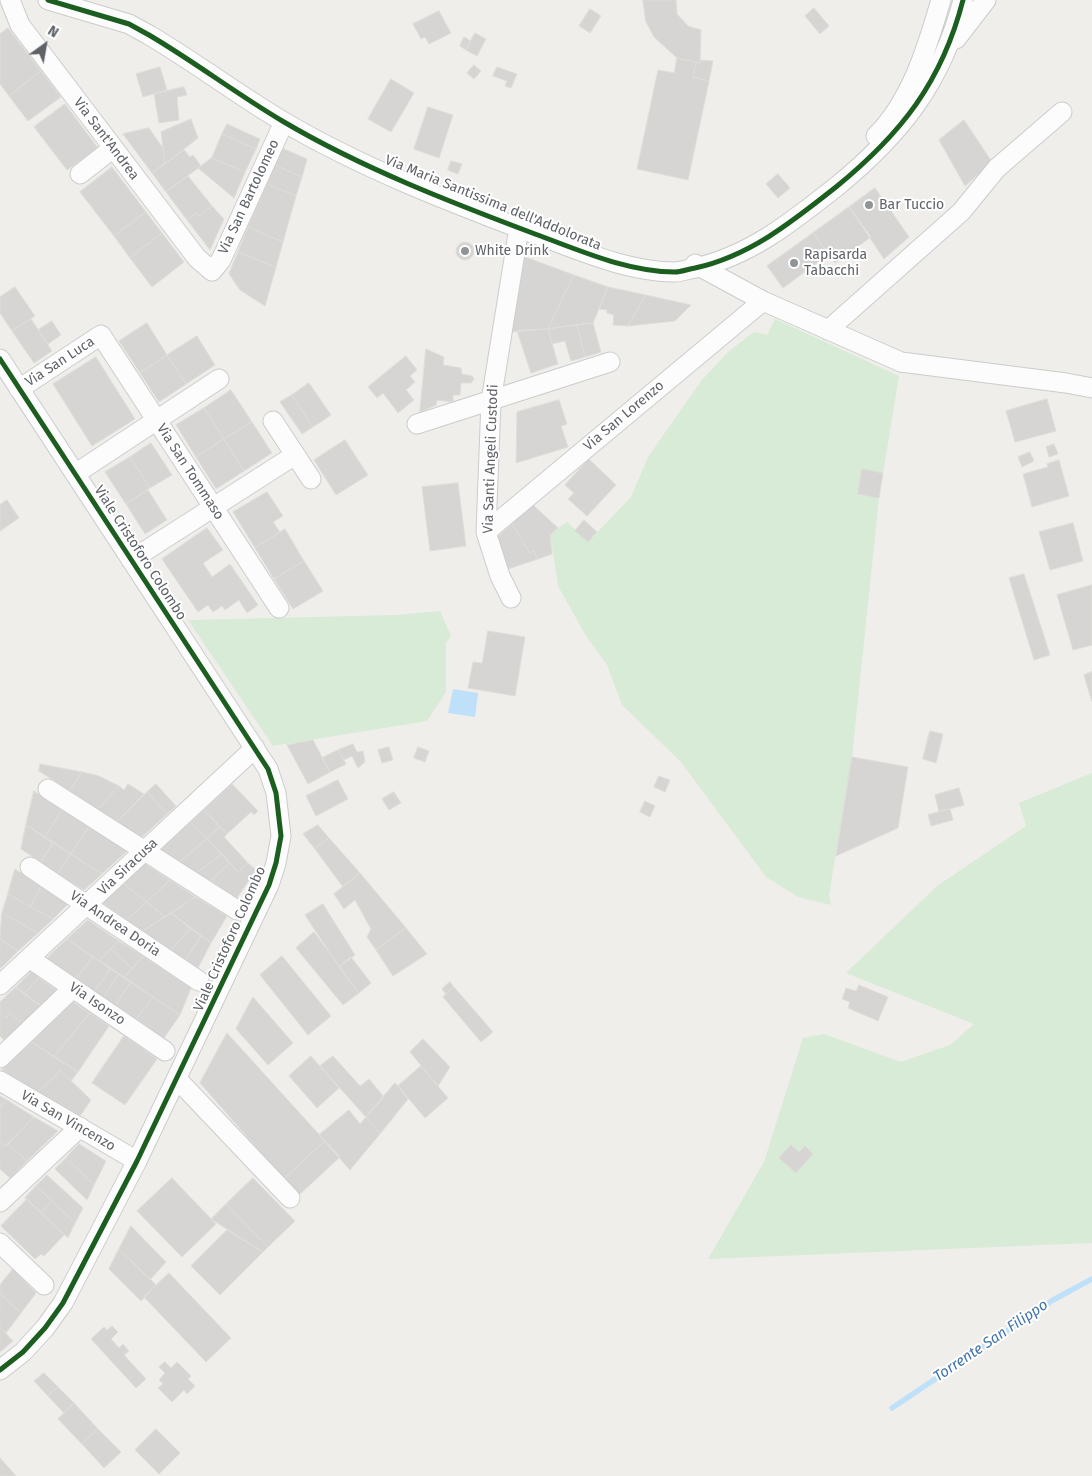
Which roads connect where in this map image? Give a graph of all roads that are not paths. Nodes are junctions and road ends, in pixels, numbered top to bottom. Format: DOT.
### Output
graph roads {
  1 [pos="10,0"];
  2 [pos="48,0"];
  3 [pos="941,0"];
  4 [pos="963,0"];
  5 [pos="986,0"];
  6 [pos="944,54"];
  7 [pos="1062,112"];
  8 [pos="284,122"];
  9 [pos="112,149"];
  10 [pos="80,174"];
  11 [pos="519,228"];
  12 [pos="693,262"];
  13 [pos="212,271"];
  14 [pos="762,301"];
  15 [pos="828,330"];
  16 [pos="101,335"];
  17 [pos="0,359"];
  18 [pos="610,362"];
  19 [pos="219,379"];
  20 [pos="1092,388"];
  21 [pos="19,389"];
  22 [pos="491,401"];
  23 [pos="156,420"];
  24 [pos="273,421"];
  25 [pos="417,424"];
  26 [pos="295,455"];
  27 [pos="74,474"];
  28 [pos="311,479"];
  29 [pos="213,507"];
  30 [pos="486,532"];
  31 [pos="131,560"];
  32 [pos="511,598"];
  33 [pos="279,608"];
  34 [pos="255,748"];
  35 [pos="48,789"];
  36 [pos="145,851"];
  37 [pos="30,867"];
  38 [pos="86,905"];
  39 [pos="237,910"];
  40 [pos="29,958"];
  41 [pos="199,981"];
  42 [pos="1,982"];
  43 [pos="73,988"];
  44 [pos="165,1050"];
  45 [pos="0,1058"];
  46 [pos="177,1079"];
  47 [pos="0,1081"];
  48 [pos="80,1128"];
  49 [pos="137,1161"];
  50 [pos="290,1198"];
  51 [pos="0,1202"];
  52 [pos="0,1243"];
  53 [pos="44,1285"];
  54 [pos="0,1370"];
  1 -- 9 [label="street, Via Sant'Andrea"];
  2 -- 8 [label="street, Via Maria Santissima dell'Addolorata"];
  3 -- 12 [label="street, Via Maria Santissima dell'Addolorata"];
  4 -- 6 [label="street, Via Maria Santissima dell'Addolorata"];
  5 -- 6 [label="street"];
  6 -- 12 [label="street, Via Maria Santissima dell'Addolorata"];
  7 -- 15 [label="street"];
  8 -- 11 [label="street, Via Maria Santissima dell'Addolorata"];
  8 -- 12 [label="street, Via Maria Santissima dell'Addolorata"];
  8 -- 13 [label="street, Via San Bartolomeo"];
  9 -- 10 [label="street"];
  9 -- 13 [label="street, Via Sant'Andrea"];
  11 -- 12 [label="street, Via Maria Santissima dell'Addolorata"];
  11 -- 22 [label="street, Via Santi Angeli Custodi"];
  12 -- 14 [label="street"];
  14 -- 15 [label="street"];
  14 -- 30 [label="street, Via San Lorenzo"];
  15 -- 20 [label="street"];
  16 -- 21 [label="street, Via San Luca"];
  16 -- 23 [label="street, Via San Tommaso"];
  17 -- 21 [label="street, Viale Cristoforo Colombo"];
  18 -- 22 [label="street"];
  19 -- 23 [label="street"];
  21 -- 27 [label="street, Viale Cristoforo Colombo"];
  22 -- 25 [label="street"];
  22 -- 30 [label="street, Via Santi Angeli Custodi"];
  23 -- 27 [label="street"];
  23 -- 29 [label="street, Via San Tommaso"];
  24 -- 26 [label="street"];
  26 -- 28 [label="street"];
  26 -- 29 [label="street"];
  27 -- 31 [label="street, Viale Cristoforo Colombo"];
  29 -- 31 [label="street"];
  29 -- 33 [label="street, Via San Tommaso"];
  30 -- 32 [label="street, Via Santi Angeli Custodi"];
  31 -- 34 [label="street, Viale Cristoforo Colombo"];
  34 -- 36 [label="street, Via Siracusa"];
  34 -- 46 [label="street, Viale Cristoforo Colombo"];
  35 -- 36 [label="street"];
  36 -- 38 [label="street, Via Siracusa"];
  36 -- 39 [label="street"];
  37 -- 38 [label="street, Via Andrea Doria"];
  38 -- 40 [label="street, Via Siracusa"];
  38 -- 41 [label="street, Via Andrea Doria"];
  40 -- 42 [label="street, Via Siracusa"];
  40 -- 43 [label="street, Via Isonzo"];
  43 -- 44 [label="street, Via Isonzo"];
  43 -- 45 [label="street"];
  46 -- 49 [label="street, Viale Cristoforo Colombo"];
  46 -- 50 [label="street"];
  47 -- 48 [label="street, Via San Vincenzo"];
  48 -- 49 [label="street, Via San Vincenzo"];
  48 -- 51 [label="street"];
  49 -- 54 [label="street, Viale Cristoforo Colombo"];
  52 -- 53 [label="street"];
}
